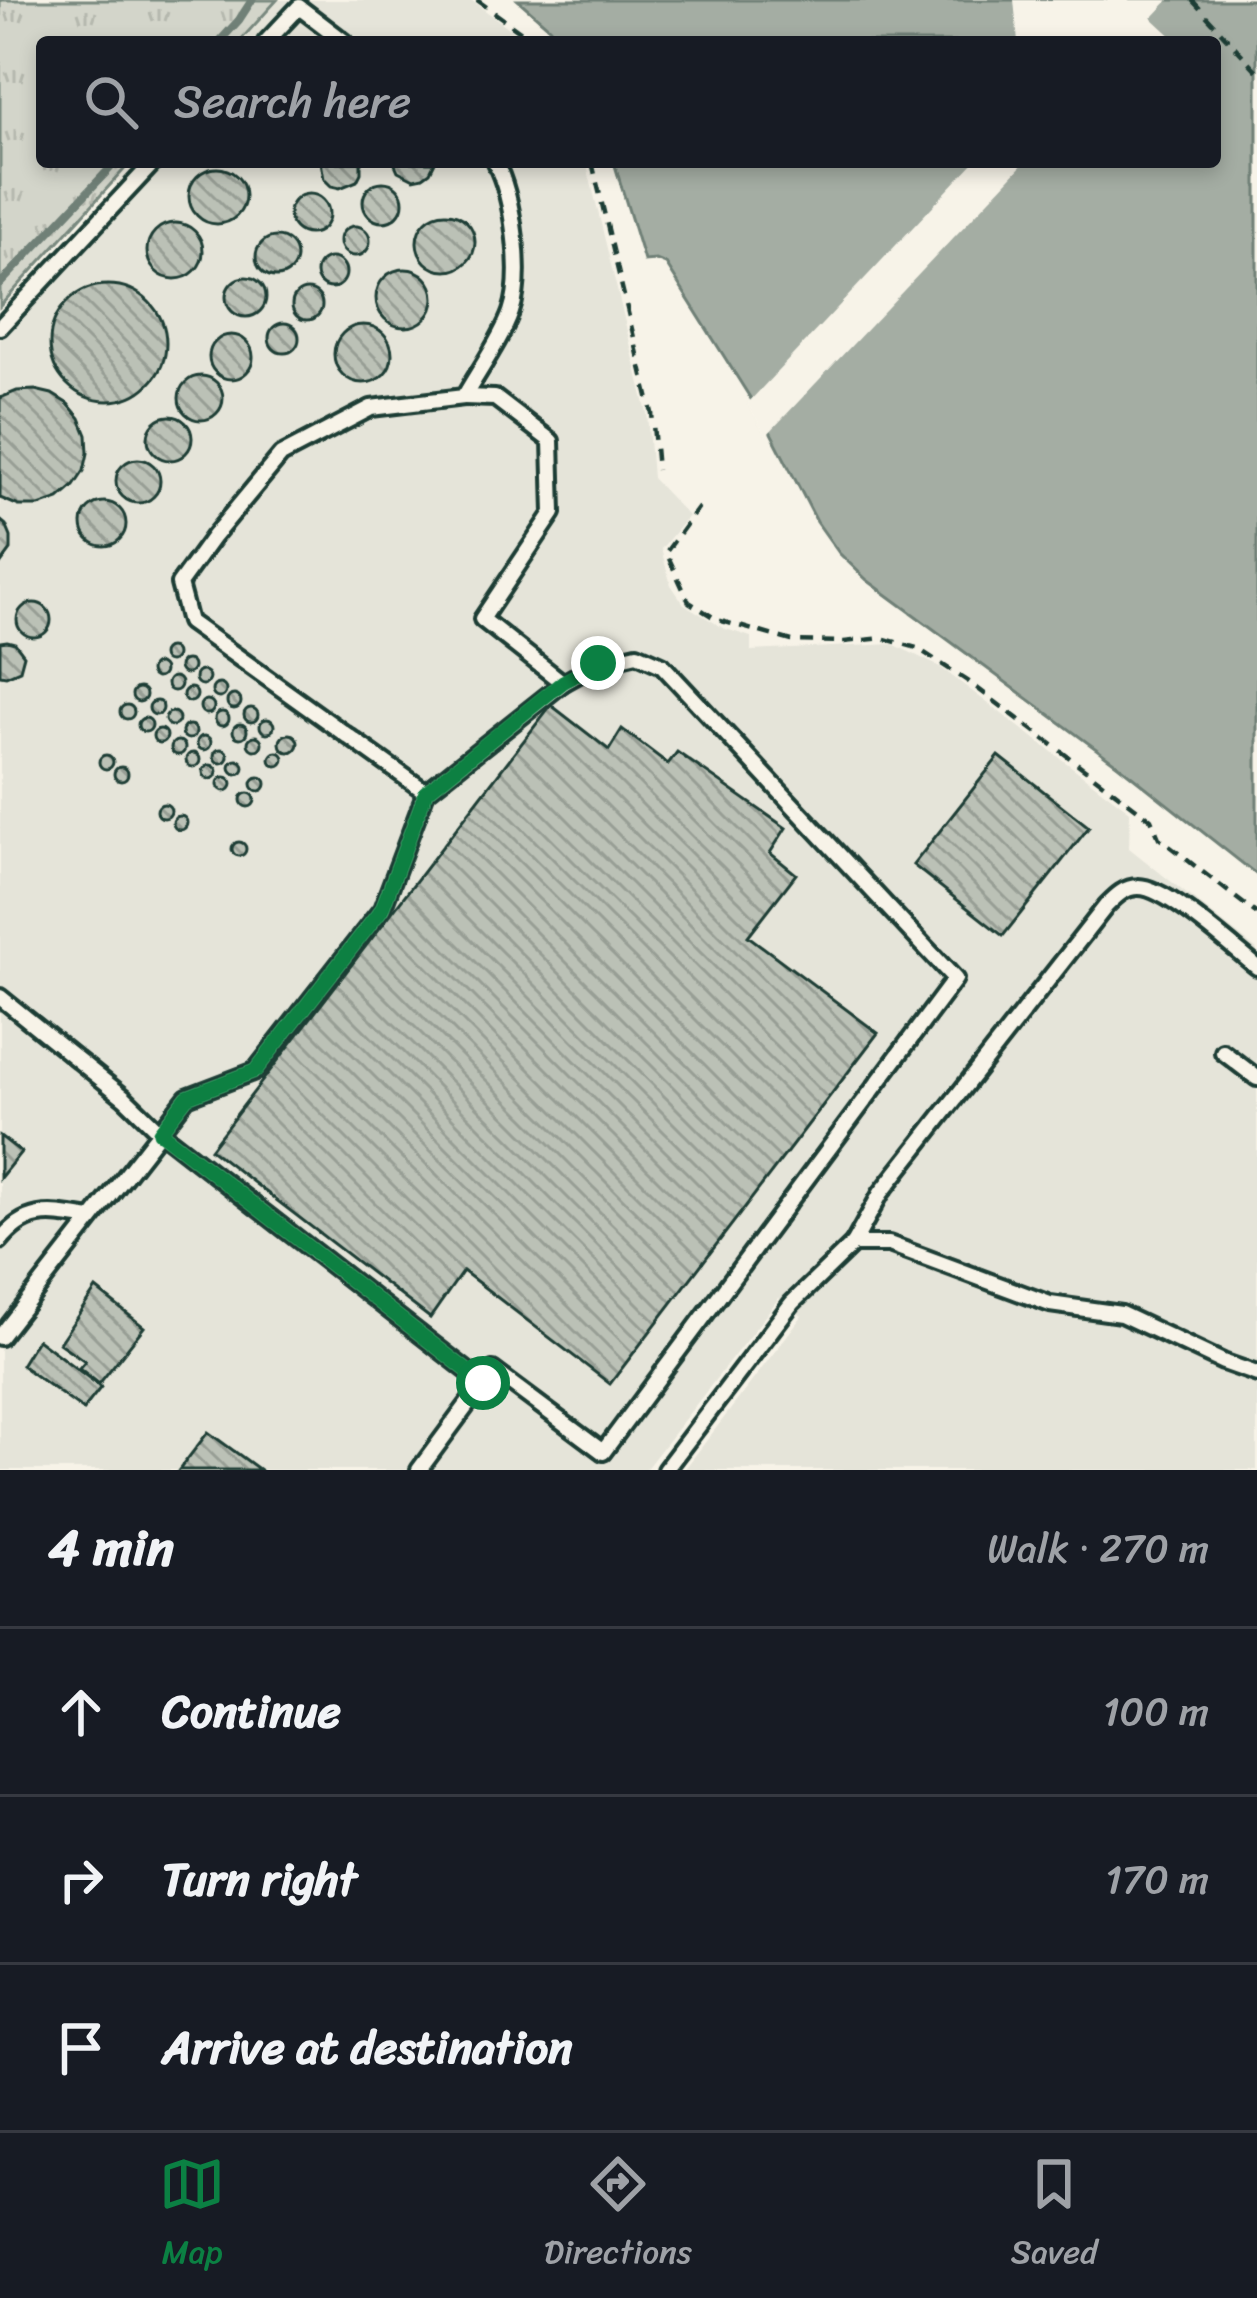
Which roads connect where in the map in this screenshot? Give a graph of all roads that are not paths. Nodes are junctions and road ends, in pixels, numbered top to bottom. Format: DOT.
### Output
graph roads {
  1 [pos="272,36"];
  2 [pos="336,36"];
  3 [pos="148,168"];
  4 [pos="498,168"];
  5 [pos="0,327"];
  6 [pos="464,397"];
  7 [pos="563,682"];
  8 [pos="426,792"];
  9 [pos="1257,967"];
  10 [pos="0,997"];
  11 [pos="1223,1052"];
  12 [pos="1257,1078"];
  13 [pos="160,1132"];
  14 [pos="92,1219"];
  15 [pos="0,1241"];
  16 [pos="853,1244"];
  17 [pos="0,1337"];
  18 [pos="1257,1374"];
  19 [pos="483,1383"];
  20 [pos="418,1470"];
  21 [pos="665,1470"];
  1 -- 2 [label="lane"];
  3 -- 5 [label="lane"];
  4 -- 6 [label="lane"];
  6 -- 7 [label="lane"];
  6 -- 8 [label="lane"];
  7 -- 8 [label="lane"];
  7 -- 19 [label="lane"];
  8 -- 13 [label="lane"];
  9 -- 16 [label="lane"];
  10 -- 13 [label="lane"];
  11 -- 12 [label="lane"];
  13 -- 14 [label="lane"];
  13 -- 19 [label="lane"];
  14 -- 15 [label="lane"];
  14 -- 17 [label="lane"];
  16 -- 18 [label="lane"];
  16 -- 21 [label="lane"];
  19 -- 20 [label="lane"];
}
